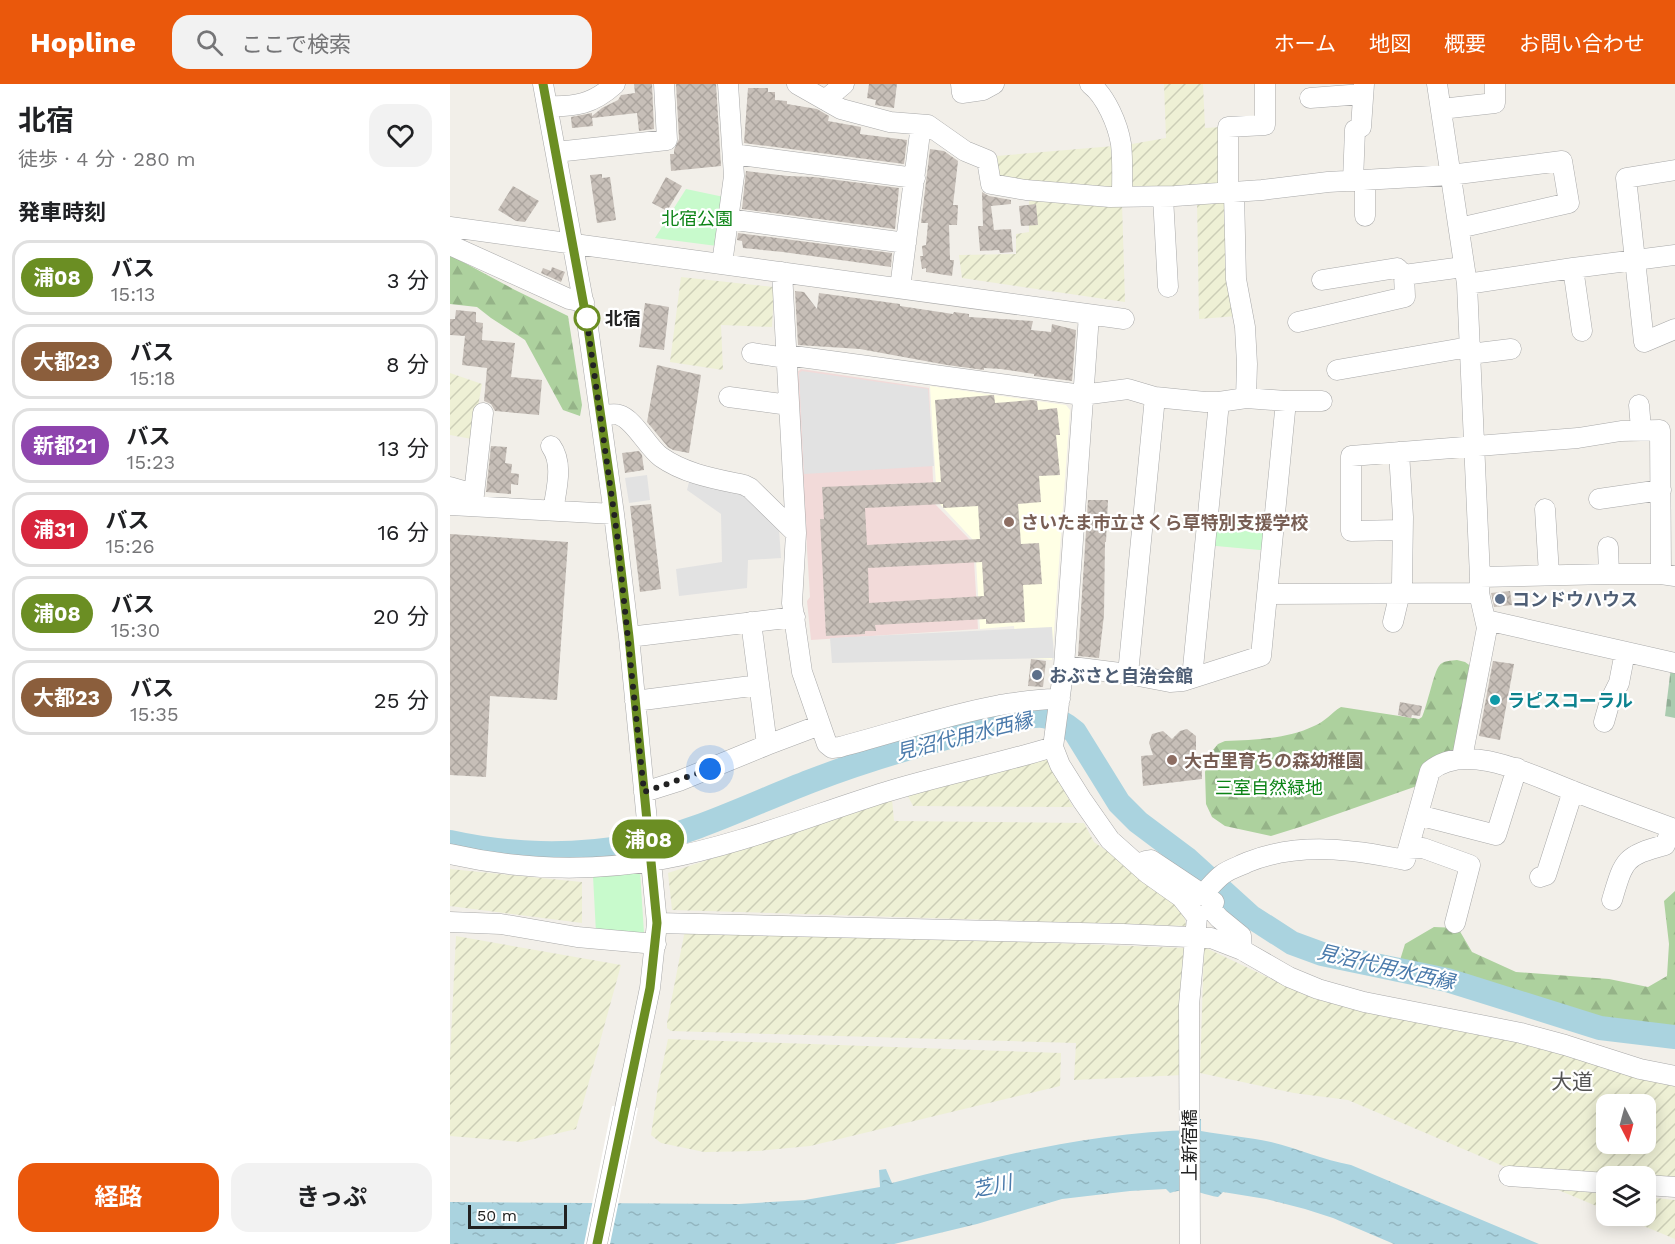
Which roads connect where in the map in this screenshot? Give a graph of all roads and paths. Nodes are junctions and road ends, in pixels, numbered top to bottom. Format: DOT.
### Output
graph roads {
  1 [pos="543,84"];
  2 [pos="615,84"];
  3 [pos="664,84"];
  4 [pos="728,84"];
  5 [pos="797,84"];
  6 [pos="848,84"];
  7 [pos="961,84"];
  8 [pos="994,84"];
  9 [pos="1090,84"];
  10 [pos="1265,84"];
  11 [pos="1437,84"];
  12 [pos="1495,84"];
  13 [pos="1363,89"];
  14 [pos="1314,93"];
  15 [pos="825,100"];
  16 [pos="547,106"];
  17 [pos="1441,109"];
  18 [pos="921,125"];
  19 [pos="556,152"];
  20 [pos="733,154"];
  21 [pos="1675,170"];
  22 [pos="1450,175"];
  23 [pos="915,178"];
  24 [pos="1359,181"];
  25 [pos="1231,193"];
  26 [pos="1122,197"];
  27 [pos="1163,197"];
  28 [pos="1365,216"];
  29 [pos="728,219"];
  30 [pos="450,227"];
  31 [pos="1458,228"];
  32 [pos="906,243"];
  33 [pos="574,244"];
  34 [pos="450,245"];
  35 [pos="1675,255"];
  36 [pos="1634,260"];
  37 [pos="722,264"];
  38 [pos="1574,268"];
  39 [pos="782,272"];
  40 [pos="1404,275"];
  41 [pos="1465,275"];
  42 [pos="1322,280"];
  43 [pos="1168,287"];
  44 [pos="900,288"];
  45 [pos="584,302"];
  46 [pos="1089,315"];
  47 [pos="1124,319"];
  48 [pos="1298,322"];
  49 [pos="1675,329"];
  50 [pos="1582,331"];
  51 [pos="1511,349"];
  52 [pos="1469,350"];
  53 [pos="752,353"];
  54 [pos="786,357"];
  55 [pos="1337,370"];
  56 [pos="1082,395"];
  57 [pos="729,397"];
  58 [pos="1155,397"];
  59 [pos="1246,398"];
  60 [pos="1286,401"];
  61 [pos="1322,401"];
  62 [pos="1218,402"];
  63 [pos="789,405"];
  64 [pos="1639,405"];
  65 [pos="483,413"];
  66 [pos="601,416"];
  67 [pos="1641,429"];
  68 [pos="1475,445"];
  69 [pos="551,446"];
  70 [pos="1399,452"];
  71 [pos="1661,490"];
  72 [pos="1599,499"];
  73 [pos="459,500"];
  74 [pos="1545,509"];
  75 [pos="553,511"];
  76 [pos="614,514"];
  77 [pos="1402,530"];
  78 [pos="796,533"];
  79 [pos="1608,547"];
  80 [pos="1549,574"];
  81 [pos="1609,574"];
  82 [pos="1668,575"];
  83 [pos="1479,585"];
  84 [pos="1401,593"];
  85 [pos="1268,594"];
  86 [pos="795,617"];
  87 [pos="1486,620"];
  88 [pos="751,622"];
  89 [pos="1393,622"];
  90 [pos="629,637"];
  91 [pos="1625,652"];
  92 [pos="1675,663"];
  93 [pos="1064,666"];
  94 [pos="1128,674"];
  95 [pos="1192,678"];
  96 [pos="759,685"];
  97 [pos="635,701"];
  98 [pos="1059,703"];
  99 [pos="1604,722"];
  100 [pos="820,725"];
  101 [pos="1054,740"];
  102 [pos="767,745"];
  103 [pos="1462,758"];
  104 [pos="1517,768"];
  105 [pos="1573,791"];
  106 [pos="644,792"];
  107 [pos="1418,815"];
  108 [pos="1674,823"];
  109 [pos="1408,849"];
  110 [pos="450,854"];
  111 [pos="650,858"];
  112 [pos="1136,864"];
  113 [pos="1540,876"];
  114 [pos="1203,894"];
  115 [pos="1612,900"];
  116 [pos="450,922"];
  117 [pos="657,923"];
  118 [pos="1455,923"];
  119 [pos="1195,936"];
  120 [pos="656,944"];
  121 [pos="1242,950"];
  122 [pos="1675,1076"];
  123 [pos="1509,1176"];
  124 [pos="1596,1182"];
  125 [pos="1656,1186"];
  126 [pos="1675,1187"];
  127 [pos="597,1244"];
  128 [pos="1190,1244"];
  1 -- 16 [label="street"];
  2 -- 16 [label="street"];
  3 -- 19 [label="street"];
  4 -- 20 [label="street"];
  5 -- 15 [label="street"];
  6 -- 15 [label="street"];
  7 -- 8 [label="street"];
  9 -- 26 [label="street"];
  10 -- 25 [label="street"];
  11 -- 17 [label="street"];
  12 -- 17 [label="street"];
  13 -- 14 [label="street"];
  13 -- 24 [label="street"];
  15 -- 18 [label="street"];
  16 -- 19 [label="street"];
  17 -- 22 [label="street"];
  18 -- 23 [label="street"];
  18 -- 26 [label="street"];
  19 -- 33 [label="street"];
  20 -- 23 [label="street"];
  20 -- 29 [label="street"];
  21 -- 36 [label="street"];
  22 -- 24 [label="street"];
  22 -- 31 [label="street"];
  22 -- 31 [label="street"];
  23 -- 32 [label="street"];
  24 -- 25 [label="street"];
  24 -- 28 [label="street"];
  25 -- 27 [label="street"];
  25 -- 59 [label="street"];
  26 -- 27 [label="street"];
  27 -- 43 [label="street"];
  29 -- 32 [label="street"];
  29 -- 37 [label="street"];
  30 -- 33 [label="street"];
  31 -- 41 [label="street"];
  32 -- 44 [label="street"];
  33 -- 37 [label="street"];
  33 -- 45 [label="street"];
  34 -- 45 [label="street"];
  35 -- 36 [label="street"];
  36 -- 38 [label="street"];
  36 -- 49 [label="street"];
  37 -- 39 [label="street"];
  38 -- 41 [label="street"];
  38 -- 50 [label="street"];
  39 -- 44 [label="street"];
  39 -- 54 [label="street"];
  40 -- 41 [label="street"];
  40 -- 42 [label="street"];
  40 -- 48 [label="street"];
  41 -- 52 [label="street"];
  44 -- 46 [label="street"];
  45 -- 66 [label="street"];
  46 -- 47 [label="street"];
  46 -- 56 [label="street"];
  51 -- 52 [label="street"];
  52 -- 55 [label="street"];
  52 -- 68 [label="street"];
  53 -- 54 [label="street"];
  54 -- 56 [label="street"];
  54 -- 63 [label="street"];
  56 -- 58 [label="street"];
  56 -- 93 [label="street"];
  57 -- 63 [label="street"];
  58 -- 62 [label="street"];
  58 -- 94 [label="street"];
  59 -- 60 [label="street"];
  59 -- 62 [label="street"];
  60 -- 61 [label="street"];
  60 -- 85 [label="street"];
  62 -- 95 [label="street"];
  63 -- 78 [label="street"];
  64 -- 67 [label="street"];
  65 -- 73 [label="street"];
  66 -- 76 [label="street"];
  66 -- 78 [label="street"];
  67 -- 68 [label="street"];
  67 -- 71 [label="street"];
  68 -- 70 [label="street"];
  68 -- 83 [label="street"];
  69 -- 75 [label="street"];
  70 -- 77 [label="street"];
  70 -- 77 [label="street"];
  71 -- 72 [label="street"];
  71 -- 82 [label="street"];
  73 -- 75 [label="street"];
  74 -- 80 [label="street"];
  75 -- 76 [label="street"];
  76 -- 90 [label="street"];
  77 -- 84 [label="street"];
  78 -- 86 [label="street"];
  79 -- 81 [label="street"];
  80 -- 81 [label="street"];
  80 -- 83 [label="street"];
  81 -- 82 [label="street"];
  83 -- 84 [label="street"];
  83 -- 87 [label="street"];
  84 -- 85 [label="street"];
  84 -- 89 [label="street"];
  85 -- 95 [label="street"];
  86 -- 88 [label="street"];
  86 -- 100 [label="street"];
  87 -- 91 [label="street"];
  87 -- 103 [label="street"];
  88 -- 90 [label="street"];
  88 -- 96 [label="street"];
  90 -- 97 [label="street"];
  91 -- 92 [label="street"];
  91 -- 99 [label="street"];
  93 -- 94 [label="street"];
  93 -- 98 [label="street"];
  94 -- 95 [label="street"];
  96 -- 97 [label="street"];
  96 -- 102 [label="street"];
  97 -- 106 [label="street"];
  98 -- 100 [label="street"];
  98 -- 101 [label="street"];
  100 -- 102 [label="street"];
  101 -- 111 [label="street"];
  101 -- 112 [label="street, 上新宿橋"];
  102 -- 106 [label="street"];
  103 -- 104 [label="street"];
  103 -- 107 [label="street"];
  104 -- 105 [label="street"];
  104 -- 107 [label="street"];
  105 -- 108 [label="street"];
  105 -- 113 [label="street"];
  106 -- 111 [label="street"];
  107 -- 109 [label="street"];
  108 -- 115 [label="street"];
  109 -- 114 [label="street"];
  109 -- 118 [label="street"];
  110 -- 111 [label="street"];
  111 -- 117 [label="street"];
  112 -- 114 [label="street"];
  112 -- 119 [label="street, 上新宿橋"];
  114 -- 121 [label="street"];
  116 -- 120 [label="street"];
  117 -- 119 [label="street"];
  117 -- 120 [label="street"];
  119 -- 121 [label="street"];
  119 -- 128 [label="street, 上新宿橋"];
  120 -- 127 [label="street"];
  121 -- 122 [label="street"];
  123 -- 124 [label="street"];
  125 -- 126 [label="street"];
}
